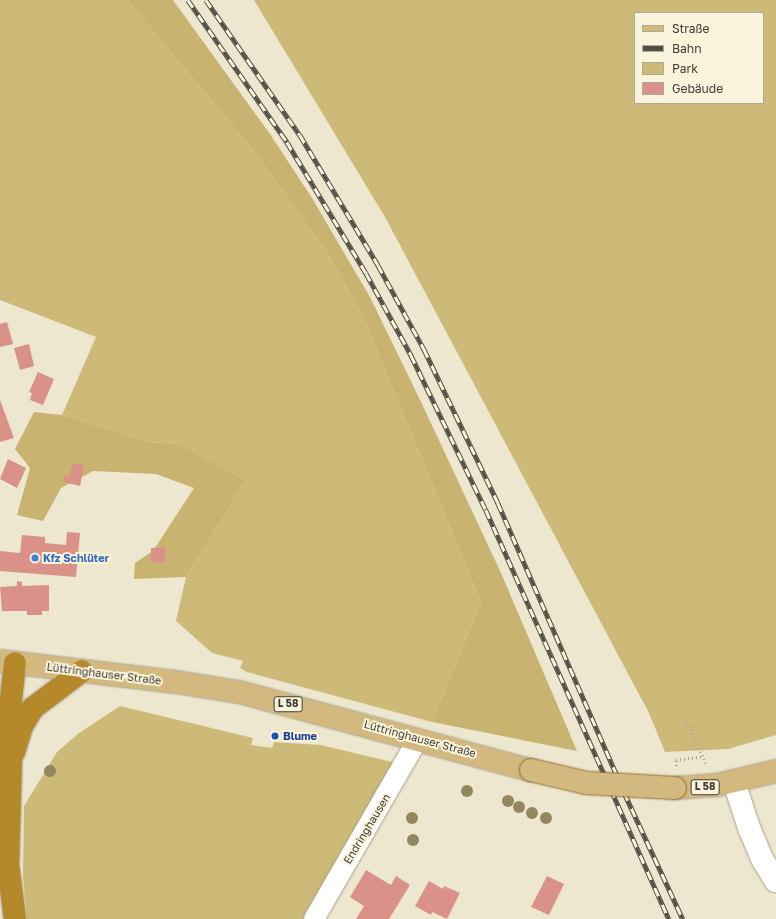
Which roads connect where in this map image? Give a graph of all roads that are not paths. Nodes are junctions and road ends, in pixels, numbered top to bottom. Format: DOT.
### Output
graph roads {
  1 [pos="8,662"];
  2 [pos="82,671"];
  3 [pos="418,739"];
  4 [pos="12,759"];
  5 [pos="776,771"];
  6 [pos="734,782"];
  7 [pos="776,881"];
  8 [pos="15,919"];
  9 [pos="314,919"];
  1 -- 2 [label="main road, Lüttringhauser Straße / L 58"];
  1 -- 4 [label="highway"];
  2 -- 3 [label="main road, Lüttringhauser Straße / L 58"];
  2 -- 4 [label="highway"];
  3 -- 6 [label="main road, Lüttringhauser Straße / L 58, bridge"];
  3 -- 9 [label="street, Endringhausen"];
  4 -- 8 [label="highway"];
  5 -- 6 [label="main road, L 58"];
  6 -- 7 [label="street"];
}
